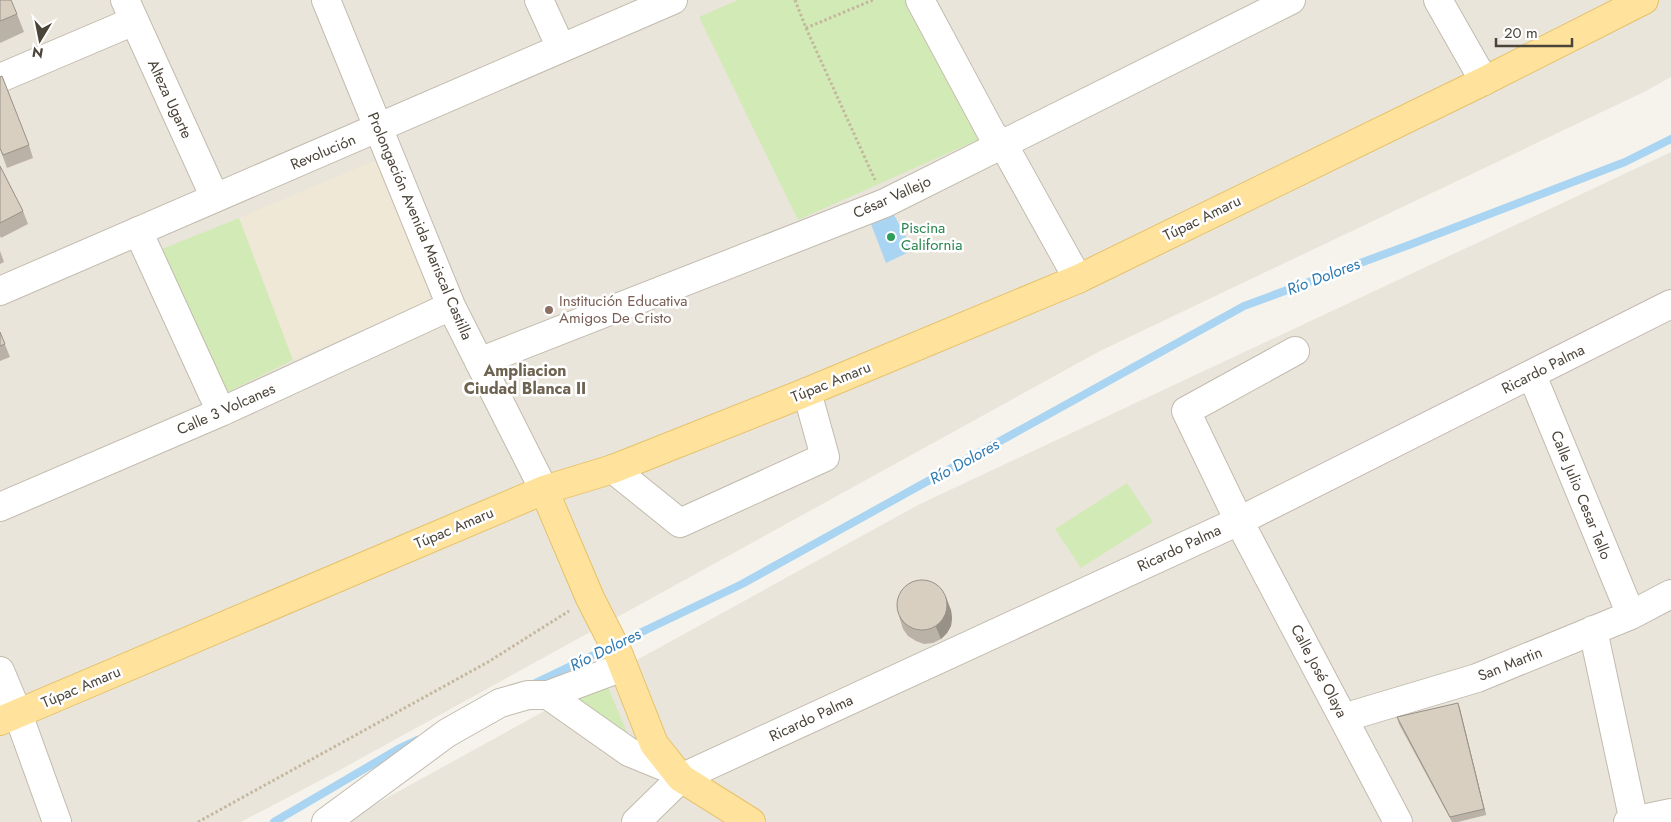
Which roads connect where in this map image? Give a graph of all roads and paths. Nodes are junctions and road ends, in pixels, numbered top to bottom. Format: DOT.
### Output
graph roads {
  1 [pos="326,0"];
  2 [pos="539,0"];
  3 [pos="673,0"];
  4 [pos="794,0"];
  5 [pos="873,0"];
  6 [pos="920,0"];
  7 [pos="1291,0"];
  8 [pos="1438,0"];
  9 [pos="1644,0"];
  10 [pos="129,10"];
  11 [pos="806,28"];
  12 [pos="561,48"];
  13 [pos="0,78"];
  14 [pos="1484,81"];
  15 [pos="378,128"];
  16 [pos="1003,144"];
  17 [pos="215,198"];
  18 [pos="885,202"];
  19 [pos="138,231"];
  20 [pos="1078,279"];
  21 [pos="0,291"];
  22 [pos="1671,304"];
  23 [pos="451,306"];
  24 [pos="1295,351"];
  25 [pos="479,362"];
  26 [pos="1532,375"];
  27 [pos="807,392"];
  28 [pos="221,412"];
  29 [pos="613,468"];
  30 [pos="544,490"];
  31 [pos="0,508"];
  32 [pos="1239,521"];
  33 [pos="1671,594"];
  34 [pos="593,602"];
  35 [pos="1630,615"];
  36 [pos="1593,630"];
  37 [pos="620,660"];
  38 [pos="0,671"];
  39 [pos="548,695"];
  40 [pos="9,718"];
  41 [pos="1343,718"];
  42 [pos="677,774"];
  43 [pos="1671,813"];
  44 [pos="57,822"];
  45 [pos="198,822"];
  46 [pos="326,822"];
  47 [pos="636,822"];
  48 [pos="750,822"];
  49 [pos="1398,822"];
  50 [pos="1632,822"];
  1 -- 15 [label="street, Prolongación Avenida Mariscal Castilla"];
  2 -- 12 [label="street"];
  3 -- 12 [label="street, Revolución"];
  4 -- 11 [label="path"];
  5 -- 11 [label="path"];
  6 -- 16 [label="street"];
  7 -- 16 [label="street, César Vallejo"];
  8 -- 14 [label="street"];
  9 -- 14 [label="main road, Túpac Amaru"];
  10 -- 13 [label="street"];
  10 -- 17 [label="street, Alteza Ugarte"];
  11 -- 18 [label="path"];
  12 -- 15 [label="street, Revolución"];
  14 -- 20 [label="main road, Túpac Amaru"];
  15 -- 17 [label="street, Revolución"];
  15 -- 23 [label="street, Prolongación Avenida Mariscal Castilla"];
  16 -- 18 [label="street, César Vallejo"];
  16 -- 20 [label="street"];
  17 -- 19 [label="street, Revolución"];
  18 -- 25 [label="street, César Vallejo"];
  19 -- 21 [label="street, Revolución"];
  19 -- 28 [label="street"];
  20 -- 27 [label="main road, Túpac Amaru"];
  22 -- 26 [label="street, Ricardo Palma"];
  23 -- 25 [label="street, Prolongación Avenida Mariscal Castilla"];
  23 -- 28 [label="street, Calle 3 Volcanes"];
  24 -- 32 [label="street, Calle José Olaya"];
  25 -- 30 [label="street, Prolongación Avenida Mariscal Castilla"];
  26 -- 32 [label="street, Ricardo Palma"];
  26 -- 35 [label="street, Calle Julio Cesar Tello"];
  27 -- 29 [label="main road, Túpac Amaru"];
  27 -- 29 [label="street"];
  28 -- 31 [label="street, Calle 3 Volcanes"];
  29 -- 30 [label="main road, Túpac Amaru"];
  30 -- 34 [label="main road, Prolongación Avenida Mariscal Castilla"];
  30 -- 40 [label="main road, Túpac Amaru"];
  32 -- 41 [label="street, Calle José Olaya"];
  32 -- 42 [label="street, Ricardo Palma"];
  33 -- 35 [label="street, San Martin"];
  34 -- 37 [label="main road, Prolongación Avenida Mariscal Castilla"];
  34 -- 45 [label="path"];
  35 -- 36 [label="street, San Martin"];
  36 -- 41 [label="street, San Martin"];
  36 -- 50 [label="street"];
  37 -- 39 [label="street"];
  37 -- 42 [label="main road, Prolongación Avenida Mariscal Castilla"];
  38 -- 40 [label="street"];
  39 -- 42 [label="street"];
  39 -- 46 [label="street"];
  40 -- 44 [label="street"];
  41 -- 49 [label="street, Calle José Olaya"];
  42 -- 47 [label="street"];
  42 -- 48 [label="main road, Prolongación Avenida Mariscal Castilla"];
  43 -- 50 [label="street"];
}
